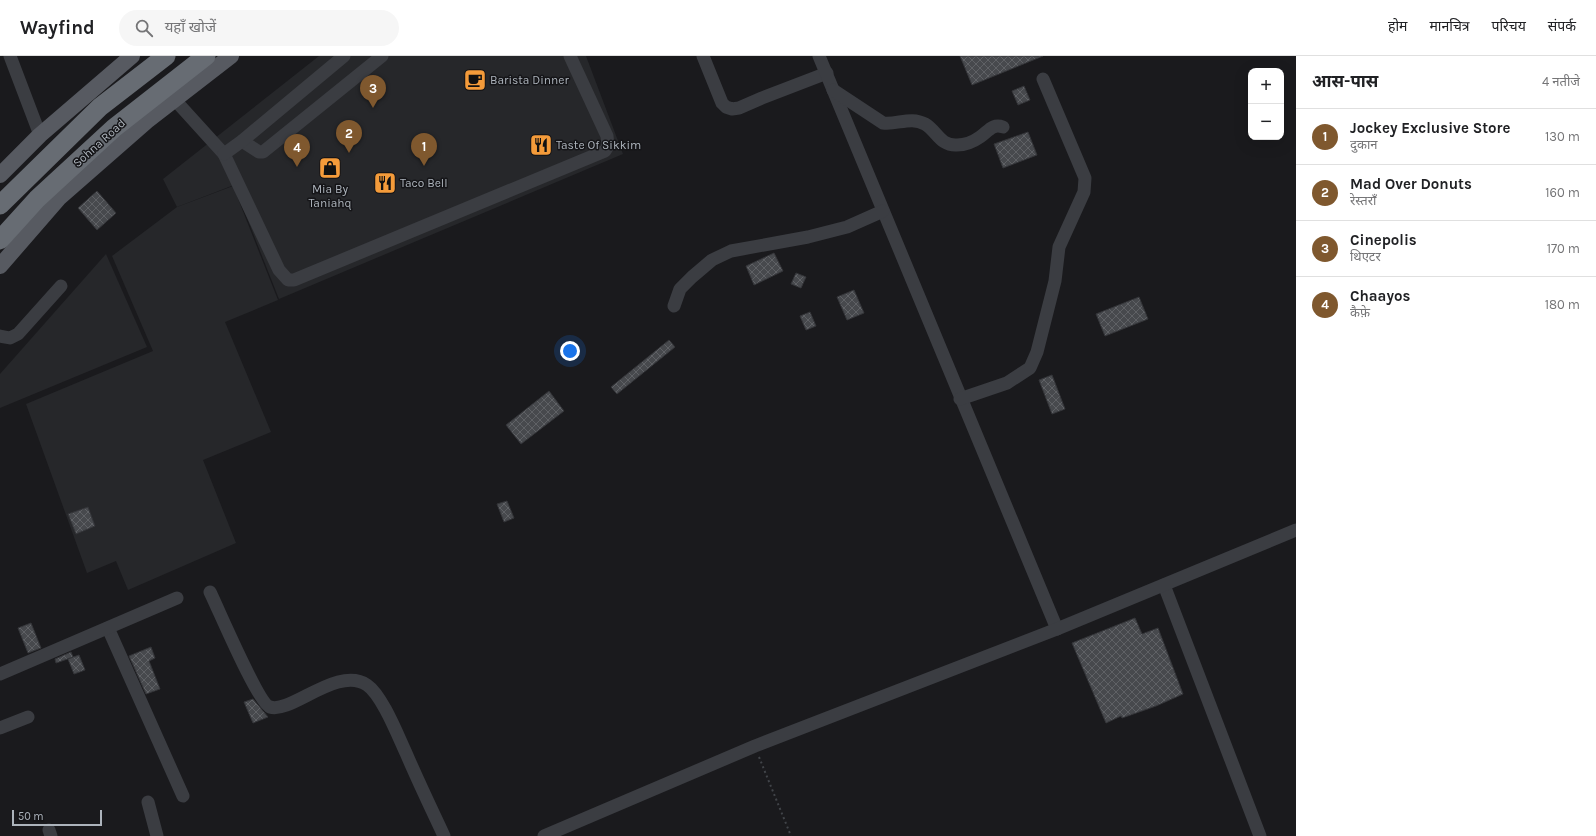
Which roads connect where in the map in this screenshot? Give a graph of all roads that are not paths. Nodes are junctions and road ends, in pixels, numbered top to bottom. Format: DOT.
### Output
graph roads {
  1 [pos="10,56"];
  2 [pos="132,56"];
  3 [pos="166,56"];
  4 [pos="206,56"];
  5 [pos="231,56"];
  6 [pos="344,56"];
  7 [pos="382,56"];
  8 [pos="570,56"];
  9 [pos="703,56"];
  10 [pos="819,56"];
  11 [pos="827,73"];
  12 [pos="1043,79"];
  13 [pos="833,90"];
  14 [pos="175,100"];
  15 [pos="1003,127"];
  16 [pos="40,134"];
  17 [pos="242,141"];
  18 [pos="224,154"];
  19 [pos="0,175"];
  20 [pos="0,206"];
  21 [pos="883,211"];
  22 [pos="0,240"];
  23 [pos="0,266"];
  24 [pos="61,286"];
  25 [pos="674,306"];
  26 [pos="0,336"];
  27 [pos="960,400"];
  28 [pos="1296,530"];
  29 [pos="1164,585"];
  30 [pos="210,592"];
  31 [pos="177,598"];
  32 [pos="108,628"];
  33 [pos="1057,629"];
  34 [pos="0,674"];
  35 [pos="28,717"];
  36 [pos="0,728"];
  37 [pos="183,796"];
  38 [pos="148,802"];
  39 [pos="158,836"];
  40 [pos="444,836"];
  41 [pos="544,836"];
  42 [pos="1260,836"];
  1 -- 16 [label="street"];
  2 -- 16 [label="main road"];
  3 -- 20 [label="highway, Sohna Road"];
  4 -- 22 [label="highway, Sohna Road"];
  5 -- 14 [label="main road"];
  6 -- 17 [label="street"];
  7 -- 17 [label="street"];
  8 -- 18 [label="street"];
  9 -- 11 [label="street"];
  10 -- 11 [label="street"];
  11 -- 13 [label="street"];
  12 -- 27 [label="street"];
  13 -- 15 [label="street"];
  13 -- 21 [label="street"];
  14 -- 18 [label="street"];
  14 -- 23 [label="main road"];
  16 -- 19 [label="main road"];
  17 -- 18 [label="street"];
  21 -- 25 [label="street"];
  21 -- 27 [label="street"];
  24 -- 26 [label="street"];
  27 -- 33 [label="street"];
  28 -- 29 [label="street"];
  29 -- 33 [label="street"];
  29 -- 42 [label="street"];
  30 -- 40 [label="street"];
  31 -- 32 [label="street"];
  32 -- 34 [label="street"];
  32 -- 37 [label="street"];
  33 -- 41 [label="street"];
  35 -- 36 [label="street"];
  38 -- 39 [label="street"];
}
